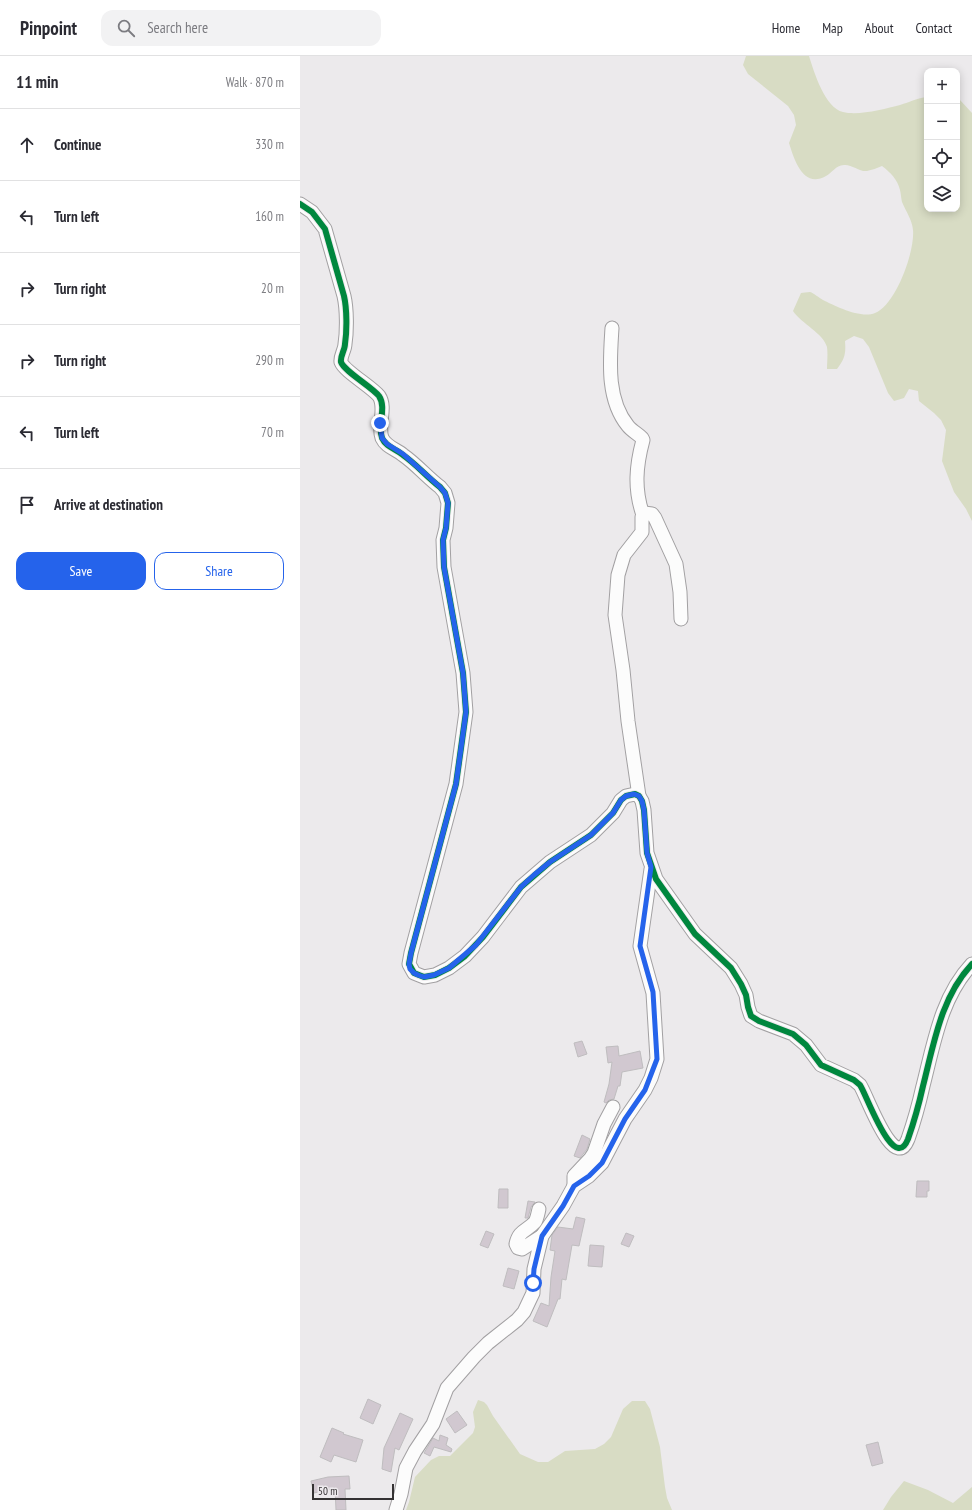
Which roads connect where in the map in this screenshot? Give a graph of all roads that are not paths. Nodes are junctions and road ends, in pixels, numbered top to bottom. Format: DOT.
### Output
graph roads {
  1 [pos="300,204"];
  2 [pos="612,328"];
  3 [pos="643,515"];
  4 [pos="681,620"];
  5 [pos="639,796"];
  6 [pos="651,867"];
  7 [pos="972,964"];
  8 [pos="613,1107"];
  9 [pos="574,1186"];
  10 [pos="539,1209"];
  11 [pos="542,1236"];
  12 [pos="396,1510"];
  1 -- 5 [label="street"];
  2 -- 3 [label="street"];
  3 -- 4 [label="street"];
  3 -- 5 [label="street"];
  5 -- 6 [label="street"];
  6 -- 7 [label="street"];
  6 -- 9 [label="street"];
  8 -- 9 [label="street"];
  9 -- 11 [label="street"];
  10 -- 11 [label="street"];
  11 -- 12 [label="street"];
}
